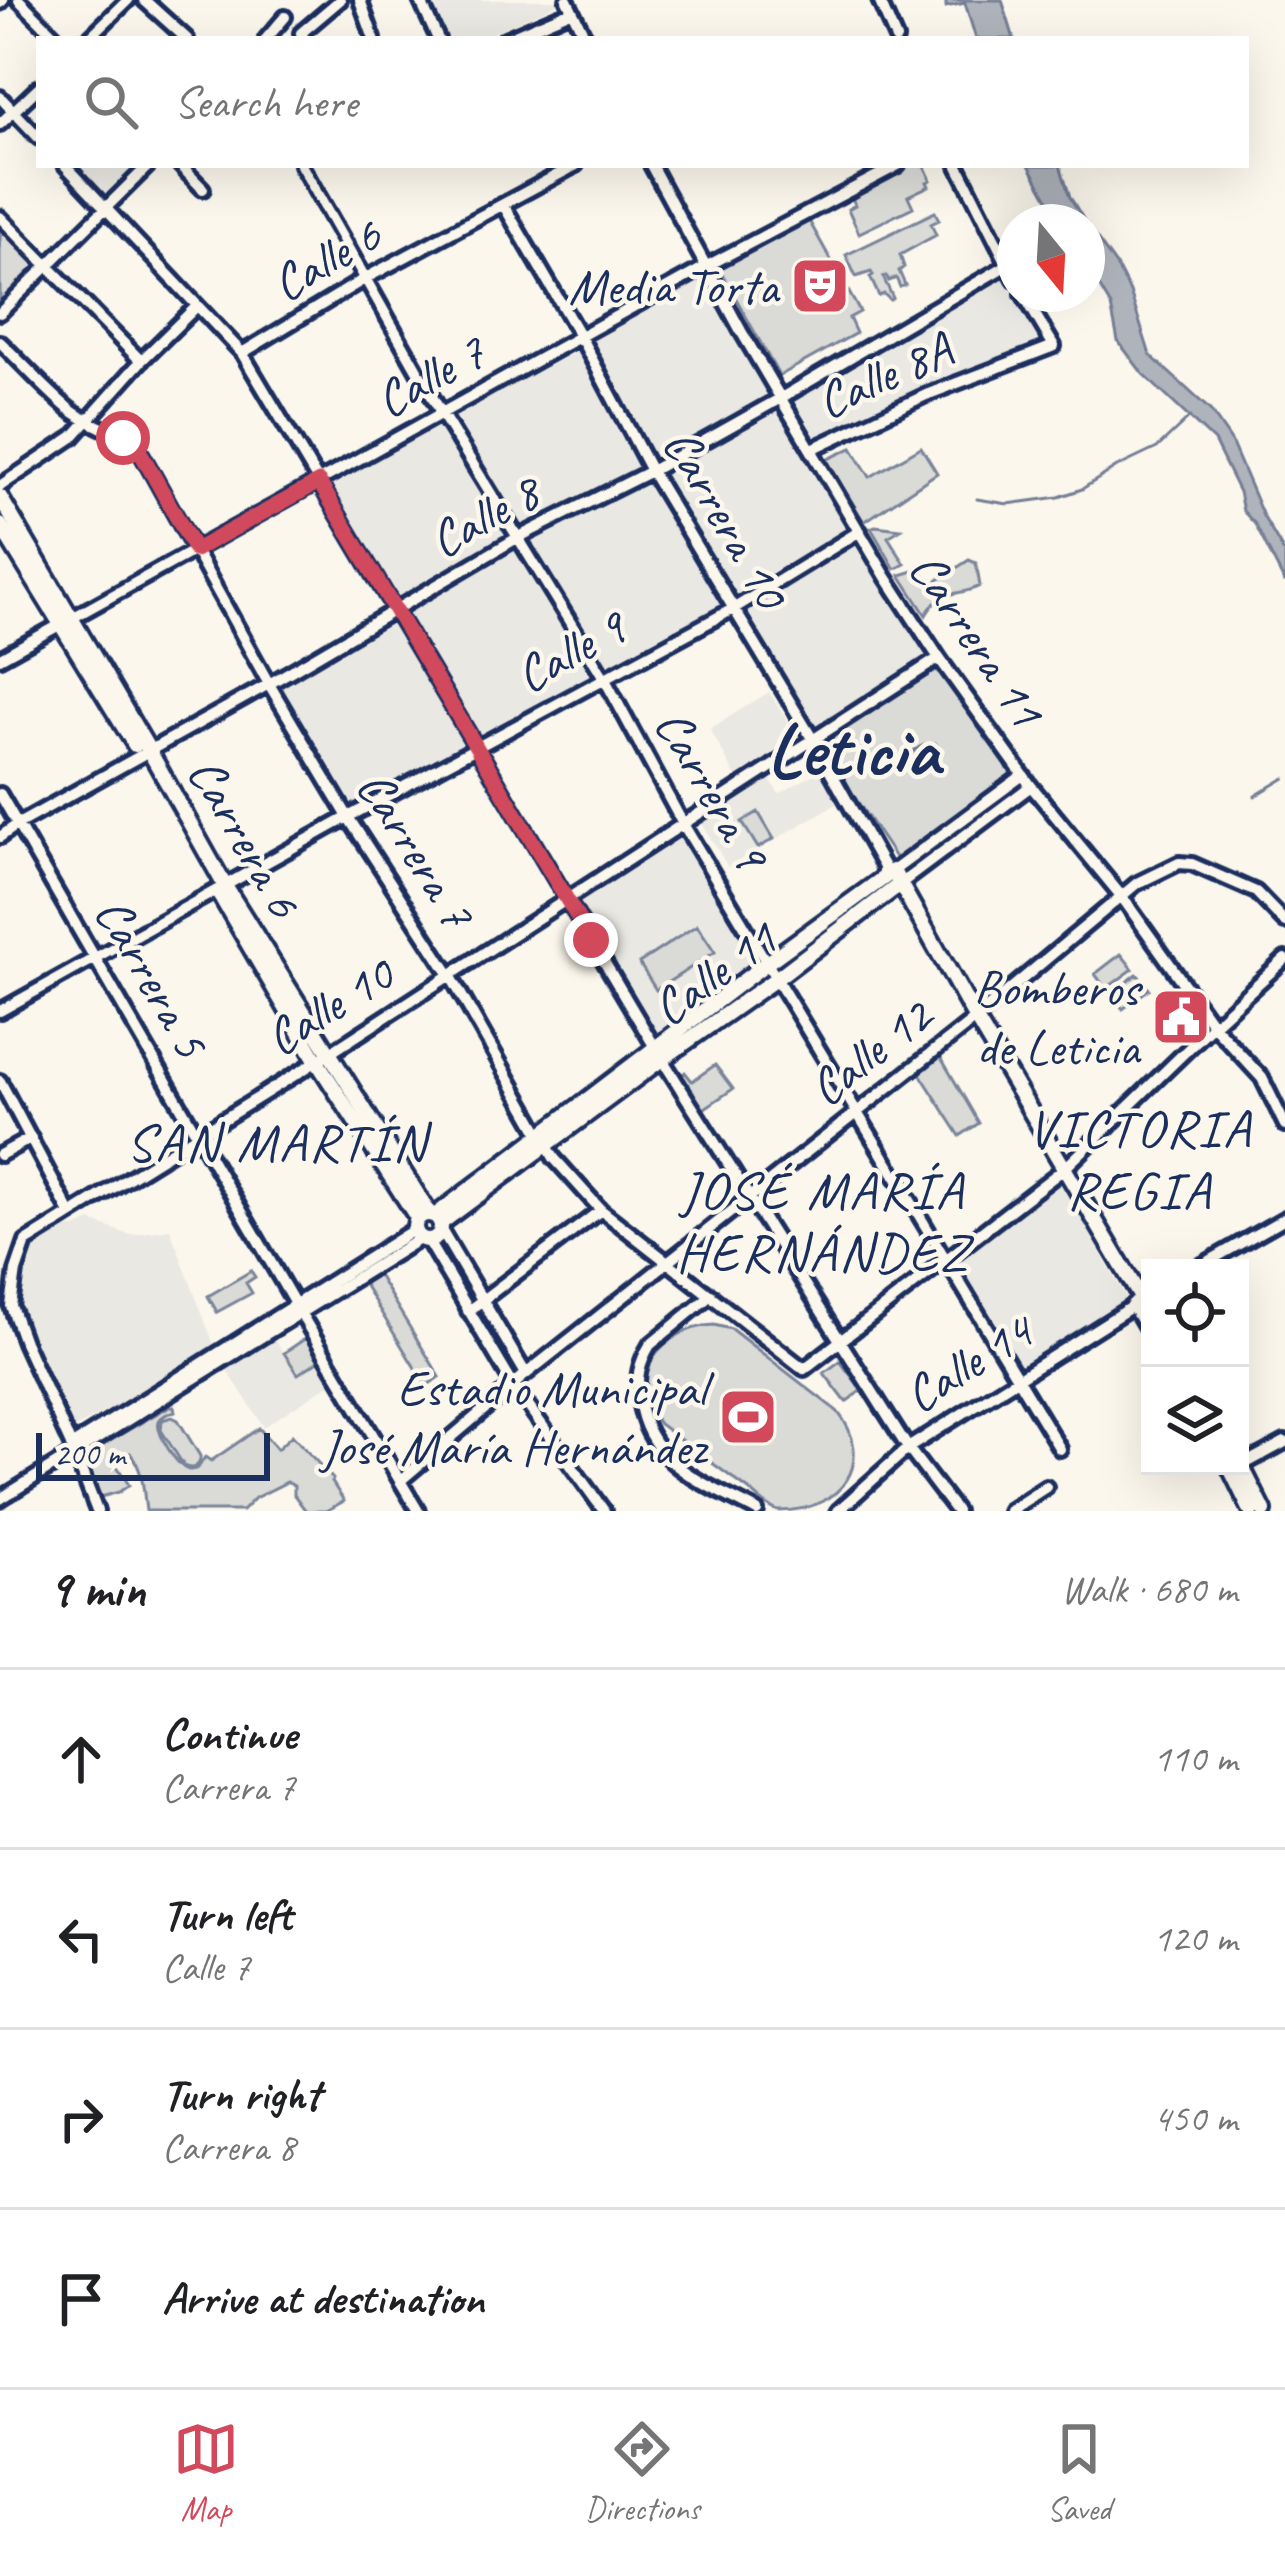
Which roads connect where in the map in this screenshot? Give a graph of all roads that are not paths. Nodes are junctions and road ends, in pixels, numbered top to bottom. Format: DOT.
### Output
graph roads {
  1 [pos="19,0"];
  2 [pos="128,0"];
  3 [pos="144,0"];
  4 [pos="340,0"];
  5 [pos="360,0"];
  6 [pos="419,0"];
  7 [pos="879,0"];
  8 [pos="569,5"];
  9 [pos="285,16"];
  10 [pos="55,36"];
  11 [pos="91,36"];
  12 [pos="184,36"];
  13 [pos="268,36"];
  14 [pos="302,36"];
  15 [pos="373,36"];
  16 [pos="437,36"];
  17 [pos="511,36"];
  18 [pos="584,36"];
  19 [pos="895,36"];
  20 [pos="36,89"];
  21 [pos="0,97"];
  22 [pos="13,112"];
  23 [pos="0,124"];
  24 [pos="36,135"];
  25 [pos="67,168"];
  26 [pos="146,168"];
  27 [pos="183,168"];
  28 [pos="303,168"];
  29 [pos="571,168"];
  30 [pos="654,168"];
  31 [pos="892,168"];
  32 [pos="959,168"];
  33 [pos="203,189"];
  34 [pos="505,206"];
  35 [pos="105,207"];
  36 [pos="0,217"];
  37 [pos="997,245"];
  38 [pos="47,265"];
  39 [pos="705,267"];
  40 [pos="997,271"];
  41 [pos="366,278"];
  42 [pos="197,306"];
  43 [pos="1034,312"];
  44 [pos="0,313"];
  45 [pos="580,338"];
  46 [pos="0,342"];
  47 [pos="242,353"];
  48 [pos="141,362"];
  49 [pos="780,397"];
  50 [pos="442,414"];
  51 [pos="87,418"];
  52 [pos="812,449"];
  53 [pos="651,470"];
  54 [pos="319,482"];
  55 [pos="0,486"];
  56 [pos="0,496"];
  57 [pos="0,525"];
  58 [pos="860,531"];
  59 [pos="516,537"];
  60 [pos="195,550"];
  61 [pos="733,609"];
  62 [pos="396,611"];
  63 [pos="66,621"];
  64 [pos="0,658"];
  65 [pos="939,658"];
  66 [pos="603,676"];
  67 [pos="268,684"];
  68 [pos="813,740"];
  69 [pos="477,747"];
  70 [pos="146,754"];
  71 [pos="1023,775"];
  72 [pos="1031,786"];
  73 [pos="0,794"];
  74 [pos="348,817"];
  75 [pos="18,824"];
  76 [pos="683,824"];
  77 [pos="0,837"];
  78 [pos="890,878"];
  79 [pos="221,889"];
  80 [pos="1122,897"];
  81 [pos="567,899"];
  82 [pos="1285,922"];
  83 [pos="94,958"];
  84 [pos="1285,959"];
  85 [pos="768,962"];
  86 [pos="450,975"];
  87 [pos="777,978"];
  88 [pos="0,1011"];
  89 [pos="974,1021"];
  90 [pos="1213,1024"];
  91 [pos="658,1053"];
  92 [pos="323,1056"];
  93 [pos="0,1081"];
  94 [pos="13,1104"];
  95 [pos="858,1109"];
  96 [pos="0,1111"];
  97 [pos="1285,1125"];
  98 [pos="199,1135"];
  99 [pos="31,1138"];
  100 [pos="544,1140"];
  101 [pos="0,1155"];
  102 [pos="1062,1170"];
  103 [pos="750,1198"];
  104 [pos="601,1210"];
  105 [pos="70,1214"];
  106 [pos="1285,1218"];
  107 [pos="429,1226"];
  108 [pos="947,1259"];
  109 [pos="1213,1259"];
  110 [pos="668,1262"];
  111 [pos="711,1295"];
  112 [pos="1141,1298"];
  113 [pos="483,1299"];
  114 [pos="1141,1305"];
  115 [pos="298,1309"];
  116 [pos="468,1311"];
  117 [pos="842,1343"];
  118 [pos="526,1374"];
  119 [pos="1017,1377"];
  120 [pos="513,1385"];
  121 [pos="1285,1442"];
  122 [pos="908,1448"];
  123 [pos="1060,1449"];
  124 [pos="73,1450"];
  125 [pos="1249,1459"];
  126 [pos="1238,1475"];
  127 [pos="1241,1475"];
  128 [pos="400,1481"];
  129 [pos="1046,1487"];
  130 [pos="0,1499"];
  131 [pos="98,1511"];
  132 [pos="418,1511"];
  133 [pos="604,1511"];
  134 [pos="757,1511"];
  135 [pos="838,1511"];
  136 [pos="956,1511"];
  137 [pos="1009,1511"];
  138 [pos="1252,1511"];
  139 [pos="1264,1511"];
  1 -- 10 [label="street"];
  2 -- 11 [label="street"];
  3 -- 12 [label="street"];
  4 -- 14 [label="street"];
  5 -- 15 [label="street"];
  6 -- 16 [label="street"];
  7 -- 19 [label="street"];
  8 -- 17 [label="street"];
  8 -- 18 [label="street"];
  9 -- 13 [label="street"];
  20 -- 22 [label="street"];
  21 -- 22 [label="street"];
  22 -- 23 [label="street"];
  22 -- 24 [label="street"];
  25 -- 35 [label="street"];
  26 -- 35 [label="street"];
  27 -- 33 [label="street"];
  28 -- 41 [label="street, Carrera 9"];
  29 -- 34 [label="street, Calle 6"];
  30 -- 39 [label="street, Carrera 11"];
  31 -- 39 [label="street, Calle 7"];
  32 -- 37 [label="street"];
  34 -- 41 [label="street, Calle 6"];
  34 -- 45 [label="street, Carrera 10"];
  35 -- 38 [label="street"];
  35 -- 42 [label="street"];
  36 -- 38 [label="street"];
  38 -- 44 [label="street"];
  38 -- 48 [label="street"];
  39 -- 45 [label="street, Calle 7"];
  39 -- 49 [label="street, Carrera 11"];
  40 -- 49 [label="street"];
  41 -- 47 [label="street, Calle 6"];
  41 -- 50 [label="street, Carrera 9"];
  42 -- 47 [label="street"];
  42 -- 48 [label="street"];
  43 -- 52 [label="street, Calle 8A"];
  45 -- 50 [label="street, Calle 7"];
  45 -- 53 [label="street, Carrera 10"];
  46 -- 51 [label="street, Carrera 7"];
  47 -- 54 [label="street"];
  48 -- 51 [label="street"];
  49 -- 52 [label="street, Carrera 11"];
  49 -- 53 [label="street, Calle 8"];
  50 -- 54 [label="street, Calle 7"];
  50 -- 59 [label="street, Carrera 9"];
  51 -- 55 [label="street"];
  51 -- 60 [label="street, Carrera 7"];
  52 -- 58 [label="street, Carrera 11"];
  53 -- 59 [label="street, Calle 8"];
  53 -- 61 [label="street, Carrera 10"];
  54 -- 60 [label="street, Calle 7"];
  54 -- 62 [label="street"];
  56 -- 63 [label="main road, Carrera 6"];
  57 -- 63 [label="main road, Carrera 6"];
  58 -- 61 [label="street, Calle 9"];
  58 -- 65 [label="street, Carrera 11"];
  59 -- 62 [label="street, Calle 8"];
  59 -- 66 [label="street, Carrera 9"];
  60 -- 63 [label="street, Calle 7"];
  60 -- 67 [label="street, Carrera 7"];
  61 -- 66 [label="street, Calle 9"];
  61 -- 68 [label="street, Carrera 10"];
  62 -- 67 [label="street, Calle 8"];
  62 -- 69 [label="street"];
  63 -- 64 [label="street, Calle 7"];
  63 -- 70 [label="main road, Carrera 6"];
  65 -- 68 [label="street, Calle 10"];
  65 -- 71 [label="street, Carrera 11"];
  66 -- 69 [label="street, Calle 9"];
  66 -- 76 [label="street, Carrera 9"];
  67 -- 70 [label="street, Calle 8"];
  67 -- 74 [label="street, Carrera 7"];
  68 -- 76 [label="street, Calle 10"];
  68 -- 78 [label="street, Carrera 10"];
  69 -- 74 [label="street, Calle 9"];
  69 -- 81 [label="street"];
  70 -- 75 [label="street, Calle 8"];
  70 -- 79 [label="main road, Carrera 6"];
  71 -- 72 [label="street, Carrera 11"];
  71 -- 78 [label="street, Calle 11"];
  72 -- 78 [label="street, Calle 11"];
  72 -- 80 [label="street, Carrera 11"];
  73 -- 75 [label="street, Carrera 5"];
  74 -- 79 [label="street, Calle 9"];
  74 -- 86 [label="street, Carrera 7"];
  75 -- 77 [label="street, Calle 8"];
  75 -- 83 [label="street, Carrera 5"];
  76 -- 81 [label="street, Calle 10"];
  76 -- 85 [label="street, Carrera 9"];
  78 -- 85 [label="main road, Calle 11"];
  78 -- 87 [label="main road, Calle 11"];
  78 -- 89 [label="main road, Carrera 10"];
  79 -- 83 [label="street, Calle 9"];
  79 -- 92 [label="main road, Carrera 6"];
  80 -- 82 [label="street, Calle 12"];
  80 -- 89 [label="street, Calle 12"];
  80 -- 90 [label="street, Carrera 11"];
  81 -- 86 [label="street, Calle 10"];
  81 -- 91 [label="street"];
  83 -- 88 [label="street, Calle 9"];
  83 -- 98 [label="street, Carrera 5"];
  84 -- 90 [label="street"];
  85 -- 87 [label="street, Carrera 9"];
  85 -- 91 [label="main road, Calle 11"];
  86 -- 92 [label="street, Calle 10"];
  86 -- 100 [label="street, Carrera 7"];
  87 -- 91 [label="main road, Calle 11"];
  87 -- 95 [label="street, Carrera 9"];
  89 -- 95 [label="street, Calle 12"];
  89 -- 102 [label="main road, Carrera 10"];
  90 -- 97 [label="street, Carrera 11"];
  90 -- 102 [label="street"];
  91 -- 100 [label="main road, Calle 11"];
  91 -- 103 [label="street"];
  92 -- 98 [label="street, Calle 10"];
  92 -- 107 [label="main road, Carrera 6"];
  93 -- 94 [label="street"];
  94 -- 96 [label="street"];
  94 -- 99 [label="street"];
  95 -- 103 [label="street, Calle 12"];
  95 -- 108 [label="street, Carrera 9"];
  98 -- 105 [label="street, Calle 10"];
  98 -- 115 [label="street, Carrera 5"];
  99 -- 101 [label="street"];
  99 -- 105 [label="street"];
  100 -- 104 [label="street, Carrera 7"];
  100 -- 107 [label="main road, Calle 11"];
  102 -- 108 [label="street"];
  102 -- 112 [label="main road, Carrera 10"];
  103 -- 110 [label="street, Calle 12"];
  103 -- 117 [label="street"];
  104 -- 110 [label="street, Carrera 7"];
  104 -- 113 [label="street"];
  105 -- 124 [label="street, Calle 10"];
  106 -- 109 [label="street"];
  107 -- 113 [label="street, Carrera 6"];
  107 -- 115 [label="street, Calle 11"];
  107 -- 116 [label="street, Carrera 6"];
  108 -- 117 [label="street"];
  108 -- 119 [label="street, Carrera 9"];
  110 -- 111 [label="street, Carrera 7"];
  110 -- 118 [label="street, Calle 12"];
  111 -- 117 [label="street, Carrera 7"];
  111 -- 134 [label="street"];
  113 -- 116 [label="street"];
  113 -- 118 [label="street, Carrera 6"];
  114 -- 119 [label="street, Calle 14"];
  115 -- 124 [label="street, Calle 11"];
  115 -- 128 [label="street, Carrera 5"];
  116 -- 120 [label="street, Carrera 6"];
  117 -- 122 [label="street"];
  118 -- 120 [label="street, Calle 12"];
  119 -- 122 [label="street, Calle 14"];
  119 -- 123 [label="street, Carrera 9"];
  120 -- 128 [label="street, Calle 12"];
  120 -- 133 [label="street, Carrera 6"];
  121 -- 125 [label="street"];
  122 -- 135 [label="street, Calle 14"];
  122 -- 136 [label="street"];
  124 -- 130 [label="street, Calle 11"];
  124 -- 131 [label="street"];
  126 -- 138 [label="main road"];
  127 -- 139 [label="main road"];
  128 -- 132 [label="street, Carrera 5"];
  129 -- 137 [label="street"];
}
